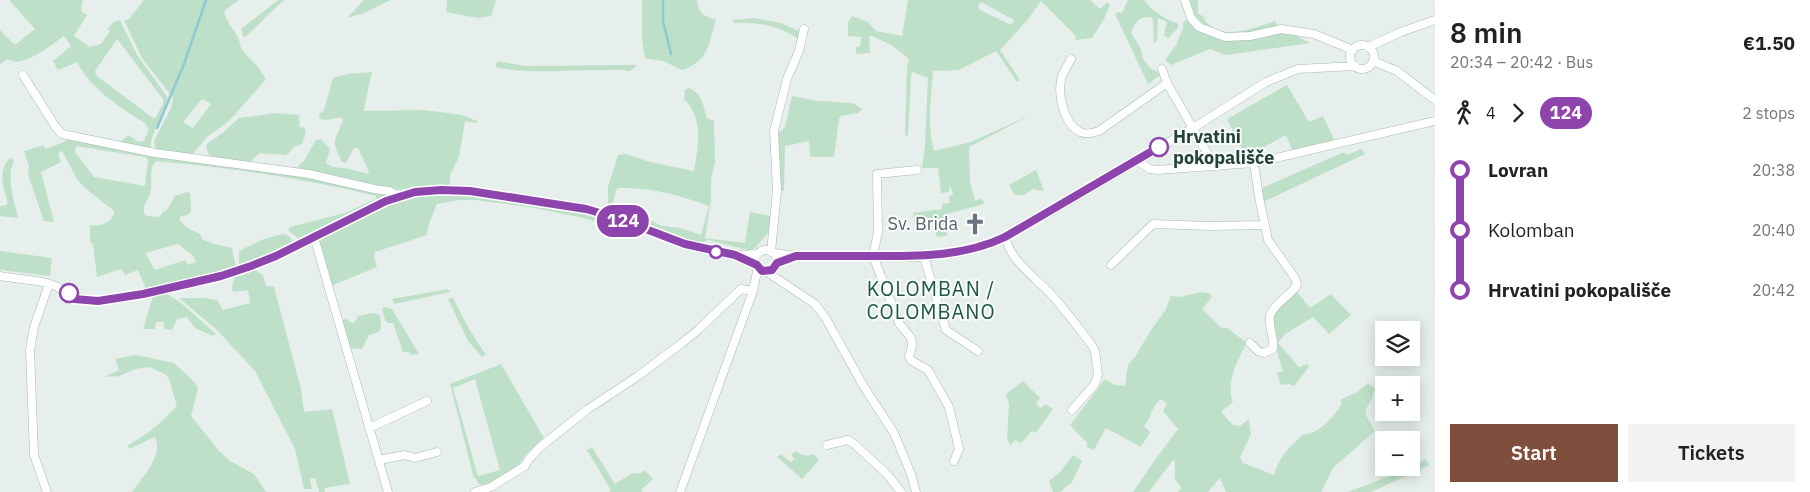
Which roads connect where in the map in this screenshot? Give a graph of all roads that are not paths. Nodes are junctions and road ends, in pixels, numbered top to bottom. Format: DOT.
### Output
graph roads {
  1 [pos="1185,0"];
  2 [pos="1435,20"];
  3 [pos="804,28"];
  4 [pos="1352,53"];
  5 [pos="1372,54"];
  6 [pos="1072,59"];
  7 [pos="1340,66"];
  8 [pos="1355,66"];
  9 [pos="1162,69"];
  10 [pos="23,75"];
  11 [pos="1167,83"];
  12 [pos="1435,100"];
  13 [pos="1435,121"];
  14 [pos="1193,128"];
  15 [pos="1137,161"];
  16 [pos="1254,163"];
  17 [pos="1214,165"];
  18 [pos="917,170"];
  19 [pos="399,197"];
  20 [pos="1265,225"];
  21 [pos="1005,237"];
  22 [pos="314,238"];
  23 [pos="767,253"];
  24 [pos="735,255"];
  25 [pos="796,256"];
  26 [pos="873,256"];
  27 [pos="924,256"];
  28 [pos="1111,264"];
  29 [pos="776,265"];
  30 [pos="757,266"];
  31 [pos="767,272"];
  32 [pos="0,276"];
  33 [pos="49,284"];
  34 [pos="786,284"];
  35 [pos="753,289"];
  36 [pos="1250,343"];
  37 [pos="978,351"];
  38 [pos="427,401"];
  39 [pos="1072,410"];
  40 [pos="369,428"];
  41 [pos="827,446"];
  42 [pos="437,452"];
  43 [pos="379,460"];
  44 [pos="954,461"];
  45 [pos="47,492"];
  46 [pos="388,492"];
  47 [pos="475,492"];
  48 [pos="680,492"];
  49 [pos="902,492"];
  50 [pos="916,492"];
  1 -- 4 [label="street"];
  2 -- 5 [label="street"];
  3 -- 23 [label="street"];
  4 -- 5 [label="street"];
  4 -- 7 [label="street"];
  4 -- 8 [label="street"];
  5 -- 8 [label="street"];
  5 -- 12 [label="street"];
  6 -- 11 [label="street"];
  7 -- 8 [label="street"];
  7 -- 14 [label="street"];
  9 -- 11 [label="street"];
  10 -- 19 [label="street"];
  11 -- 14 [label="street"];
  13 -- 16 [label="street"];
  14 -- 15 [label="street"];
  14 -- 17 [label="street"];
  15 -- 17 [label="street"];
  15 -- 21 [label="street"];
  16 -- 17 [label="street"];
  16 -- 20 [label="street"];
  18 -- 26 [label="street"];
  19 -- 22 [label="street"];
  19 -- 24 [label="street"];
  20 -- 28 [label="street"];
  20 -- 36 [label="street"];
  21 -- 27 [label="street"];
  21 -- 39 [label="street"];
  22 -- 33 [label="street"];
  22 -- 40 [label="street"];
  23 -- 24 [label="street"];
  23 -- 25 [label="street"];
  23 -- 29 [label="street"];
  23 -- 30 [label="street"];
  24 -- 30 [label="street"];
  25 -- 26 [label="street"];
  25 -- 29 [label="street"];
  26 -- 27 [label="street"];
  26 -- 44 [label="street"];
  27 -- 37 [label="street"];
  29 -- 31 [label="street"];
  29 -- 34 [label="street"];
  30 -- 31 [label="street"];
  30 -- 35 [label="street"];
  31 -- 34 [label="street"];
  31 -- 35 [label="street"];
  32 -- 33 [label="street"];
  33 -- 45 [label="street"];
  34 -- 50 [label="street"];
  35 -- 47 [label="street"];
  35 -- 48 [label="street"];
  38 -- 40 [label="street"];
  40 -- 43 [label="street"];
  41 -- 49 [label="street"];
  42 -- 43 [label="street"];
  43 -- 46 [label="street"];
}
